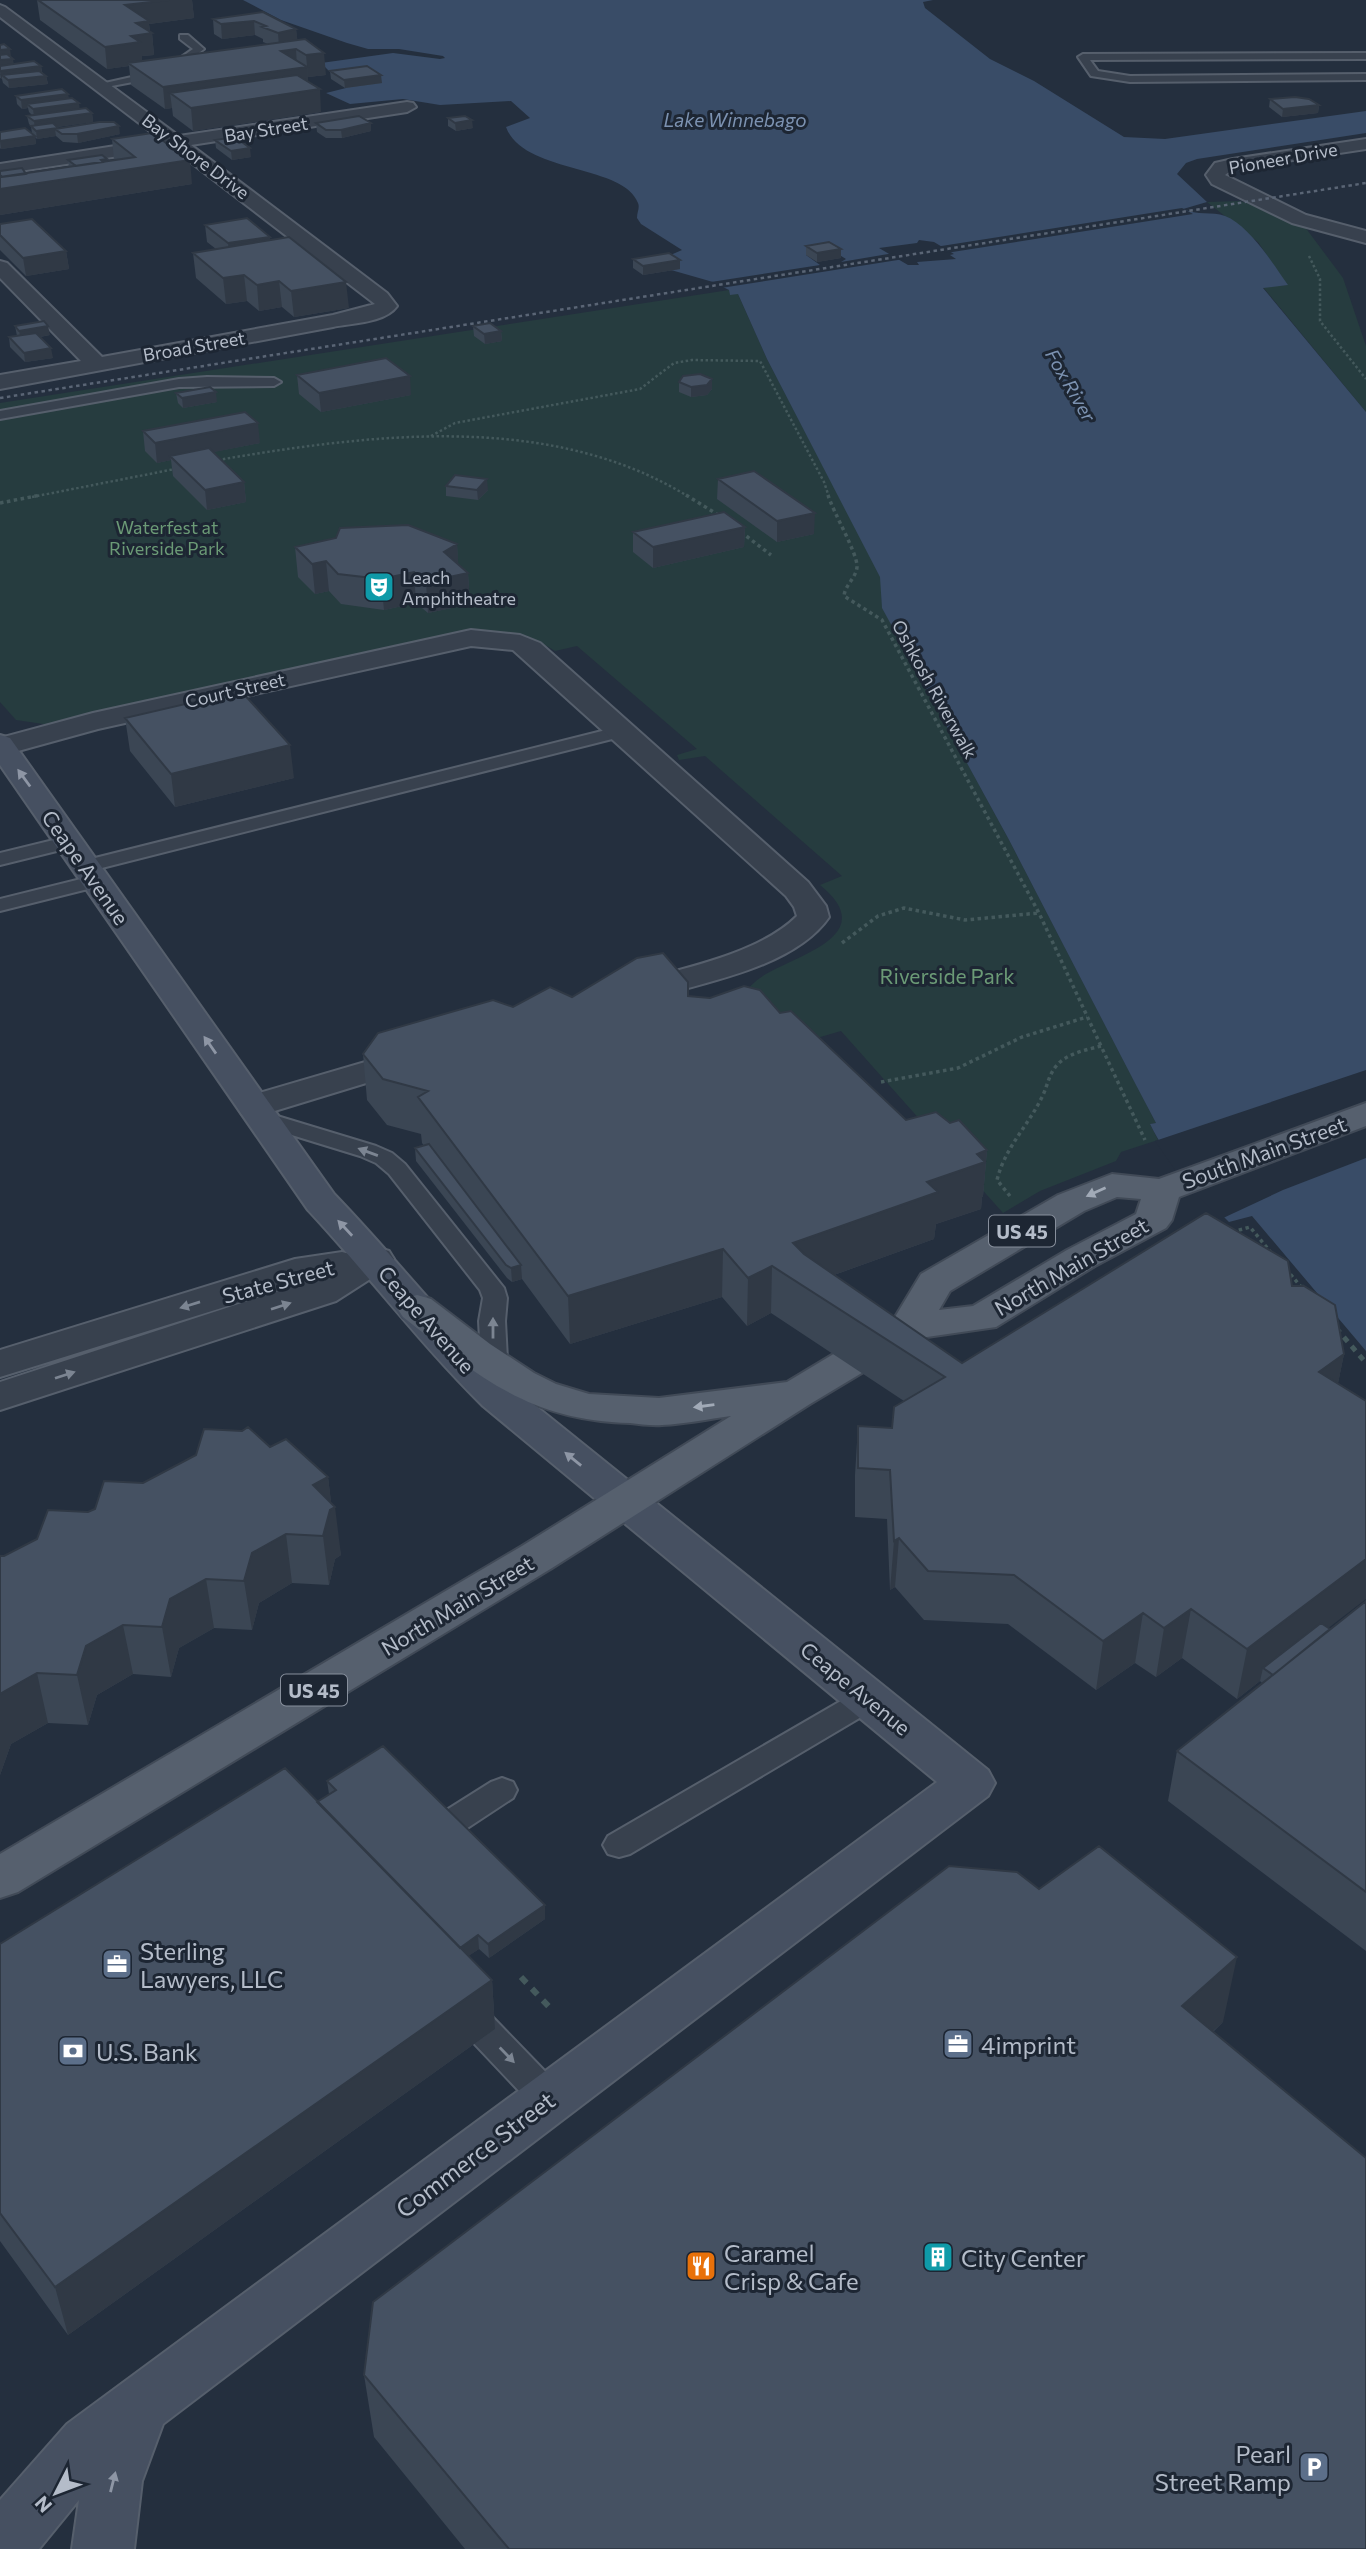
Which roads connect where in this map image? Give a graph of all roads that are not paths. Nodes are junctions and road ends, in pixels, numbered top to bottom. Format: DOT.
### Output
graph roads {
  1 [pos="35,12"];
  2 [pos="3,14"];
  3 [pos="184,37"];
  4 [pos="1366,55"];
  5 [pos="1366,77"];
  6 [pos="101,85"];
  7 [pos="407,107"];
  8 [pos="178,142"];
  9 [pos="1366,144"];
  10 [pos="0,169"];
  11 [pos="1366,237"];
  12 [pos="0,267"];
  13 [pos="387,306"];
  14 [pos="97,364"];
  15 [pos="0,382"];
  16 [pos="274,382"];
  17 [pos="0,415"];
  18 [pos="622,731"];
  19 [pos="1,746"];
  20 [pos="0,859"];
  21 [pos="84,863"];
  22 [pos="0,905"];
  23 [pos="602,1002"];
  24 [pos="442,1050"];
  25 [pos="259,1112"];
  26 [pos="1366,1114"];
  27 [pos="1162,1190"];
  28 [pos="375,1259"];
  29 [pos="417,1308"];
  30 [pos="910,1326"];
  31 [pos="0,1364"];
  32 [pos="495,1381"];
  33 [pos="796,1394"];
  34 [pos="0,1396"];
  35 [pos="626,1501"];
  36 [pos="868,1699"];
  37 [pos="971,1783"];
  38 [pos="502,1790"];
  39 [pos="619,1845"];
  40 [pos="404,1853"];
  41 [pos="0,1878"];
  42 [pos="443,1988"];
  43 [pos="549,2099"];
  44 [pos="141,2405"];
  45 [pos="1,2549"];
  46 [pos="103,2549"];
  1 -- 2 [label="street"];
  2 -- 6 [label="street, Bay Shore Drive"];
  3 -- 6 [label="lane"];
  4 -- 5 [label="lane"];
  6 -- 8 [label="street, Bay Shore Drive"];
  7 -- 8 [label="street, Bay Street"];
  8 -- 10 [label="street, Bay Street"];
  8 -- 13 [label="street, Bay Shore Drive"];
  9 -- 11 [label="street, Pioneer Drive"];
  12 -- 14 [label="street"];
  13 -- 14 [label="street, Broad Street"];
  14 -- 15 [label="street, Broad Street"];
  16 -- 17 [label="lane"];
  18 -- 19 [label="street, Court Street"];
  18 -- 21 [label="lane"];
  18 -- 23 [label="street, Court Street"];
  21 -- 19 [label="street, Ceape Avenue, one-way"];
  20 -- 21 [label="lane"];
  21 -- 22 [label="lane"];
  25 -- 21 [label="street, Ceape Avenue, one-way"];
  24 -- 25 [label="street"];
  28 -- 25 [label="street, Ceape Avenue, one-way"];
  32 -- 25 [label="lane, one-way"];
  26 -- 27 [label="main road, South Main Street / US 45"];
  27 -- 30 [label="main road, North Main Street / US 45"];
  27 -- 30 [label="main road, North Main Street / US 45, one-way"];
  28 -- 29 [label="street, Ceape Avenue"];
  28 -- 31 [label="street, State Street, one-way"];
  34 -- 28 [label="street, State Street, one-way"];
  29 -- 32 [label="main road"];
  30 -- 33 [label="main road, North Main Street / US 45"];
  33 -- 32 [label="main road, one-way"];
  35 -- 32 [label="street, Ceape Avenue, one-way"];
  33 -- 35 [label="main road, North Main Street / US 45"];
  35 -- 36 [label="street, Ceape Avenue"];
  35 -- 41 [label="main road, North Main Street / US 45"];
  36 -- 37 [label="street, Ceape Avenue"];
  36 -- 39 [label="lane"];
  37 -- 43 [label="street, Commerce Street"];
  38 -- 40 [label="lane"];
  42 -- 43 [label="lane, one-way"];
  43 -- 44 [label="street, Commerce Street"];
  44 -- 45 [label="street, Commerce Street"];
  46 -- 44 [label="street, one-way"];
}
